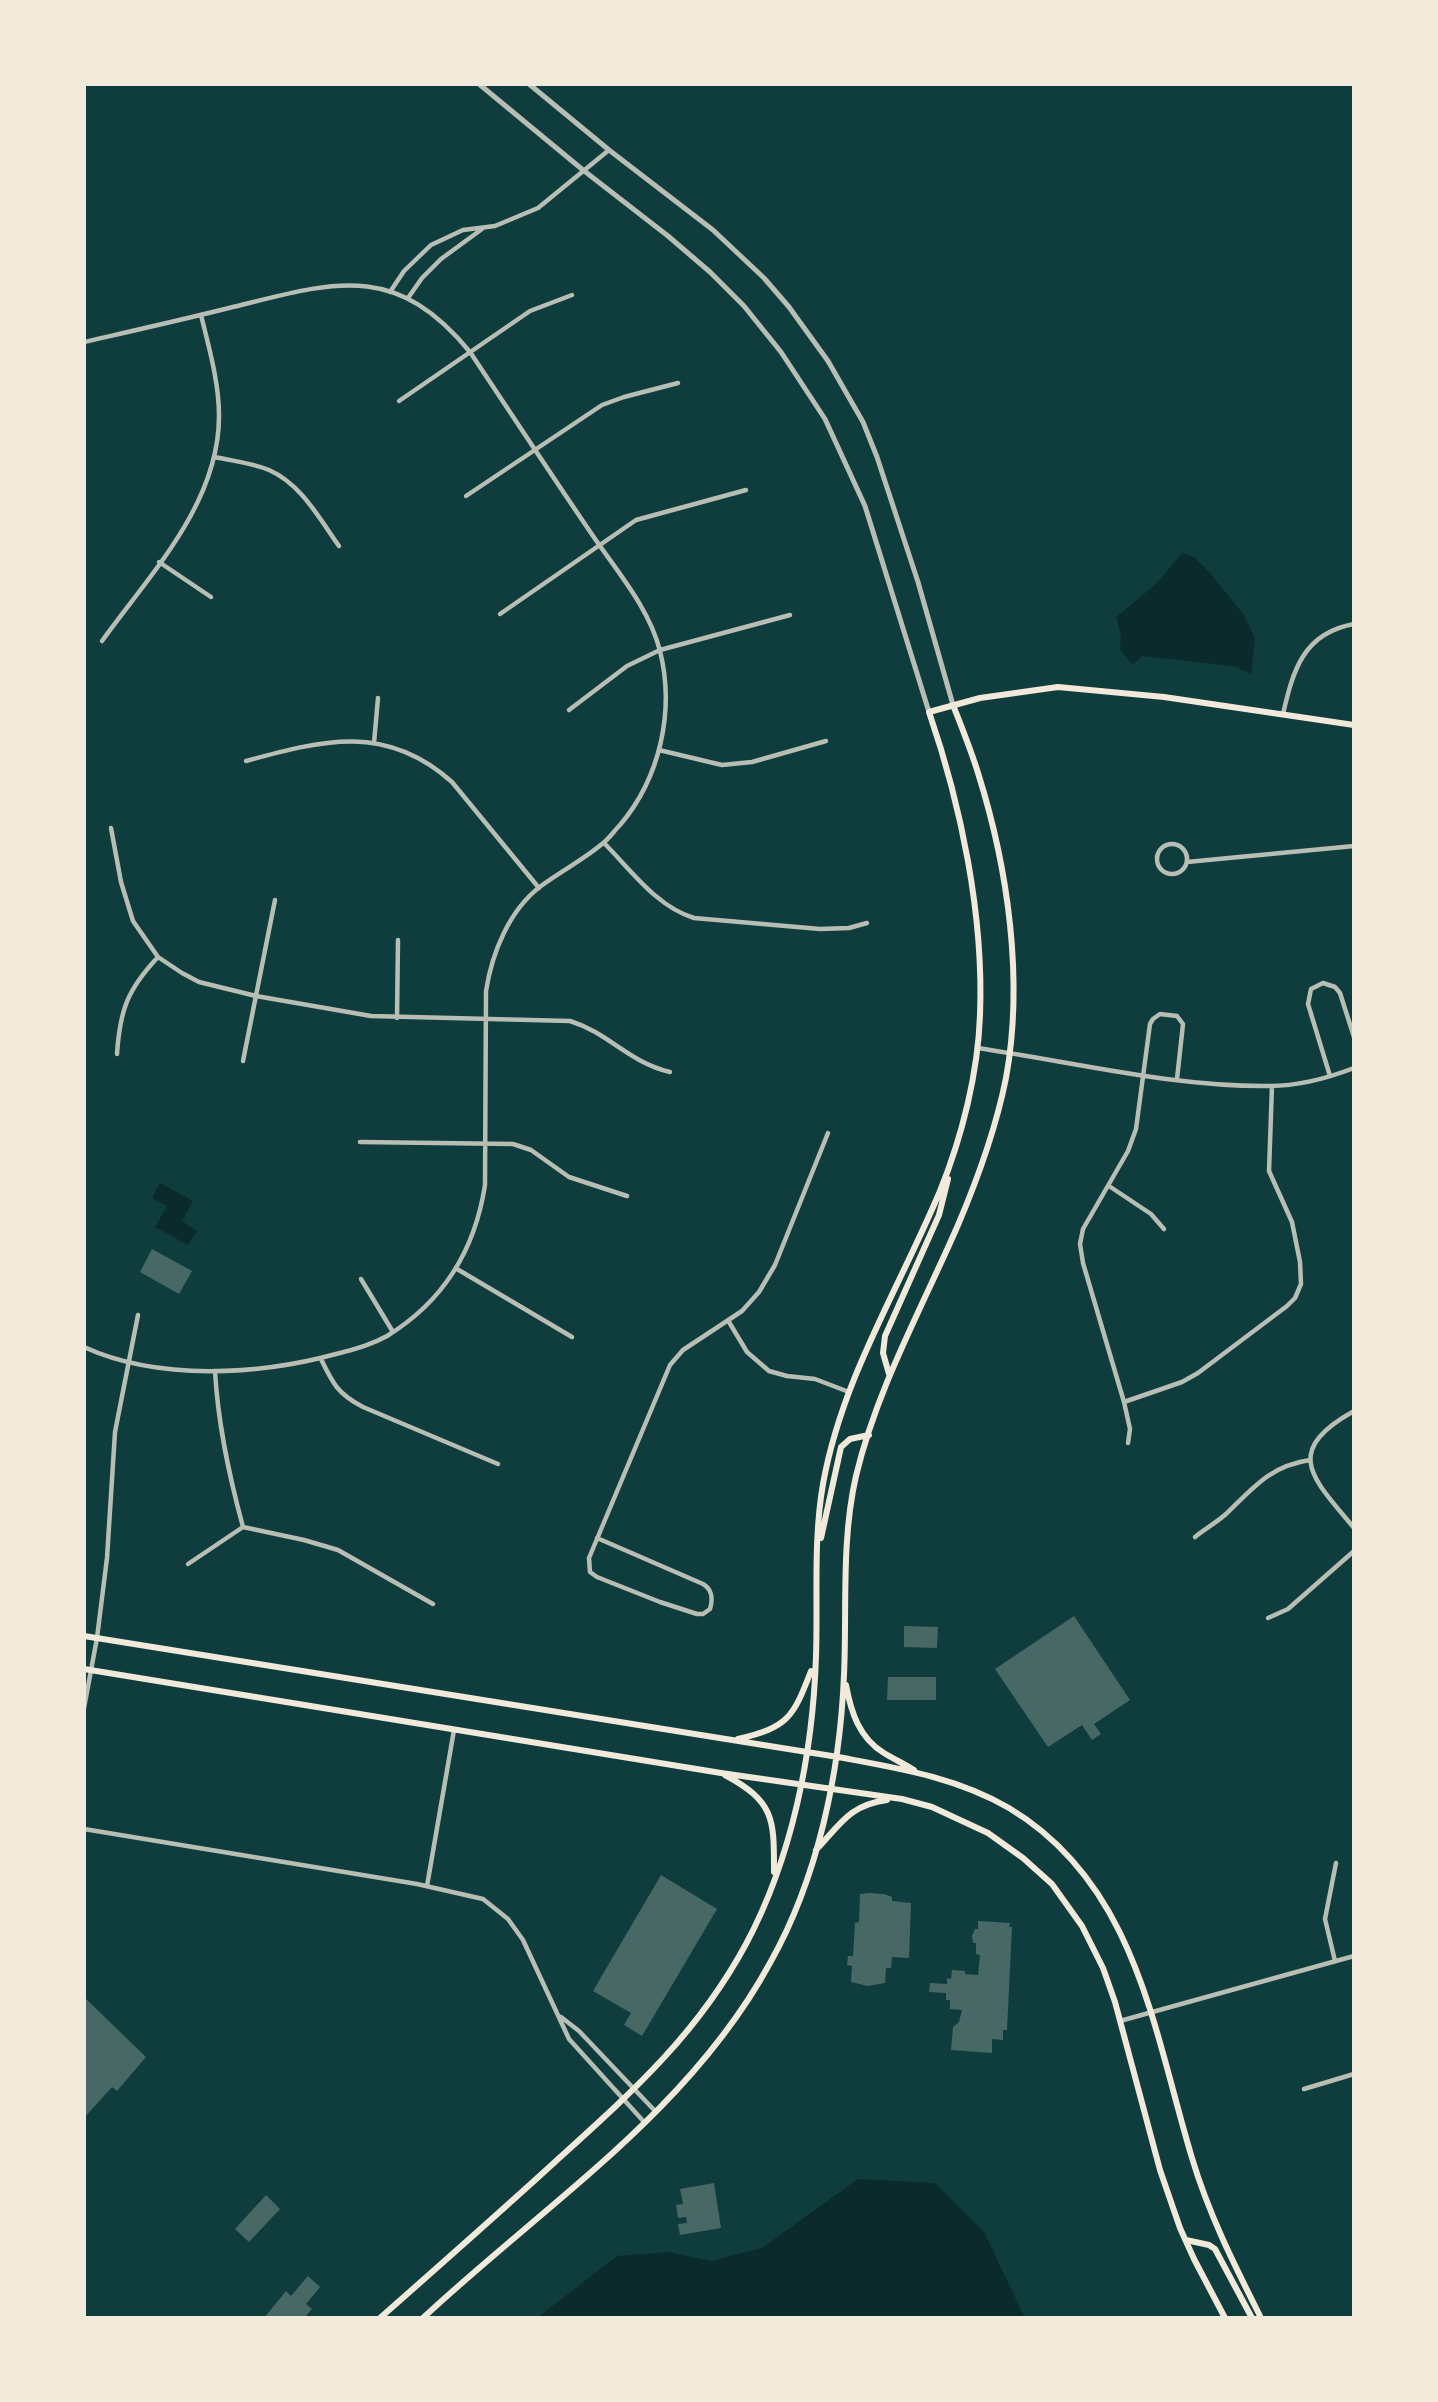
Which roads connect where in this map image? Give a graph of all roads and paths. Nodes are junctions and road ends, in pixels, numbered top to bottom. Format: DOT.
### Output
graph roads {
  1 [pos="479,84"];
  2 [pos="528,84"];
  3 [pos="609,150"];
  4 [pos="583,170"];
  5 [pos="483,229"];
  6 [pos="390,292"];
  7 [pos="572,295"];
  8 [pos="408,298"];
  9 [pos="201,315"];
  10 [pos="84,342"];
  11 [pos="470,352"];
  12 [pos="678,383"];
  13 [pos="399,401"];
  14 [pos="535,450"];
  15 [pos="215,457"];
  16 [pos="746,490"];
  17 [pos="466,496"];
  18 [pos="339,545"];
  19 [pos="600,546"];
  20 [pos="159,562"];
  21 [pos="211,597"];
  22 [pos="500,614"];
  23 [pos="790,615"];
  24 [pos="1354,624"];
  25 [pos="102,641"];
  26 [pos="660,650"];
  27 [pos="378,698"];
  28 [pos="953,705"];
  29 [pos="569,710"];
  30 [pos="929,712"];
  31 [pos="1283,715"];
  32 [pos="1354,725"];
  33 [pos="826,741"];
  34 [pos="374,743"];
  35 [pos="659,750"];
  36 [pos="246,761"];
  37 [pos="111,828"];
  38 [pos="604,843"];
  39 [pos="1354,846"];
  40 [pos="1187,862"];
  41 [pos="538,888"];
  42 [pos="275,900"];
  43 [pos="867,923"];
  44 [pos="398,940"];
  45 [pos="158,957"];
  46 [pos="256,996"];
  47 [pos="397,1018"];
  48 [pos="486,1020"];
  49 [pos="1354,1037"];
  50 [pos="977,1048"];
  51 [pos="1009,1053"];
  52 [pos="117,1054"];
  53 [pos="243,1060"];
  54 [pos="1354,1068"];
  55 [pos="670,1073"];
  56 [pos="1144,1074"];
  57 [pos="1330,1076"];
  58 [pos="1177,1079"];
  59 [pos="1272,1086"];
  60 [pos="828,1133"];
  61 [pos="360,1142"];
  62 [pos="486,1143"];
  63 [pos="957,1143"];
  64 [pos="1109,1186"];
  65 [pos="626,1196"];
  66 [pos="1164,1229"];
  67 [pos="457,1269"];
  68 [pos="361,1279"];
  69 [pos="138,1315"];
  70 [pos="729,1322"];
  71 [pos="393,1332"];
  72 [pos="572,1337"];
  73 [pos="84,1346"];
  74 [pos="321,1359"];
  75 [pos="128,1361"];
  76 [pos="215,1371"];
  77 [pos="889,1374"];
  78 [pos="849,1392"];
  79 [pos="1124,1402"];
  80 [pos="1354,1411"];
  81 [pos="869,1436"];
  82 [pos="1128,1443"];
  83 [pos="1310,1460"];
  84 [pos="498,1464"];
  85 [pos="243,1527"];
  86 [pos="1354,1528"];
  87 [pos="1195,1537"];
  88 [pos="597,1538"];
  89 [pos="818,1550"];
  90 [pos="1354,1552"];
  91 [pos="188,1564"];
  92 [pos="433,1604"];
  93 [pos="1268,1618"];
  94 [pos="84,1636"];
  95 [pos="97,1638"];
  96 [pos="816,1660"];
  97 [pos="87,1670"];
  98 [pos="844,1678"];
  99 [pos="84,1708"];
  100 [pos="454,1729"];
  101 [pos="735,1740"];
  102 [pos="806,1751"];
  103 [pos="838,1756"];
  104 [pos="915,1772"];
  105 [pos="720,1773"];
  106 [pos="801,1783"];
  107 [pos="832,1788"];
  108 [pos="902,1799"];
  109 [pos="84,1829"];
  110 [pos="814,1852"];
  111 [pos="1336,1863"];
  112 [pos="774,1877"];
  113 [pos="427,1886"];
  114 [pos="1354,1955"];
  115 [pos="1335,1961"];
  116 [pos="1151,2013"];
  117 [pos="557,2014"];
  118 [pos="1121,2021"];
  119 [pos="1354,2074"];
  120 [pos="1304,2089"];
  121 [pos="634,2091"];
  122 [pos="625,2100"];
  123 [pos="656,2112"];
  124 [pos="645,2123"];
  125 [pos="1186,2240"];
  126 [pos="380,2318"];
  127 [pos="423,2318"];
  128 [pos="1225,2318"];
  129 [pos="1252,2318"];
  130 [pos="1261,2318"];
  1 -- 4 [label="street"];
  2 -- 3 [label="street"];
  3 -- 4 [label="street"];
  3 -- 28 [label="street"];
  4 -- 5 [label="street"];
  4 -- 30 [label="street"];
  5 -- 6 [label="street"];
  5 -- 8 [label="street"];
  6 -- 8 [label="street"];
  6 -- 9 [label="street"];
  7 -- 11 [label="street"];
  8 -- 11 [label="street"];
  9 -- 10 [label="street"];
  9 -- 15 [label="street"];
  11 -- 13 [label="street"];
  11 -- 14 [label="street"];
  12 -- 14 [label="street"];
  14 -- 17 [label="street"];
  14 -- 19 [label="street"];
  15 -- 18 [label="street"];
  15 -- 20 [label="street"];
  16 -- 19 [label="street"];
  19 -- 22 [label="street"];
  19 -- 26 [label="street"];
  20 -- 21 [label="street"];
  20 -- 25 [label="street"];
  23 -- 26 [label="street"];
  24 -- 31 [label="street"];
  26 -- 29 [label="street"];
  26 -- 35 [label="street"];
  27 -- 34 [label="street"];
  28 -- 30 [label="main road"];
  28 -- 31 [label="main road"];
  28 -- 51 [label="main road"];
  30 -- 50 [label="main road"];
  31 -- 32 [label="main road"];
  33 -- 35 [label="street"];
  34 -- 36 [label="street"];
  34 -- 41 [label="street"];
  35 -- 38 [label="street"];
  37 -- 45 [label="street"];
  38 -- 41 [label="street"];
  38 -- 43 [label="street"];
  39 -- 40 [label="street"];
  40 -- 40 [label="street"];
  41 -- 48 [label="street"];
  42 -- 46 [label="street"];
  44 -- 47 [label="street"];
  45 -- 46 [label="street"];
  45 -- 52 [label="street"];
  46 -- 47 [label="street"];
  46 -- 53 [label="street"];
  47 -- 48 [label="street"];
  48 -- 55 [label="street"];
  48 -- 62 [label="street"];
  49 -- 57 [label="street"];
  50 -- 51 [label="street"];
  50 -- 63 [label="main road"];
  51 -- 56 [label="street"];
  51 -- 77 [label="main road"];
  54 -- 57 [label="street"];
  56 -- 58 [label="street"];
  56 -- 58 [label="street"];
  56 -- 64 [label="street"];
  57 -- 59 [label="street"];
  58 -- 59 [label="street"];
  59 -- 79 [label="street"];
  60 -- 70 [label="street"];
  61 -- 62 [label="street"];
  62 -- 65 [label="street"];
  62 -- 67 [label="street"];
  63 -- 77 [label="main road"];
  63 -- 78 [label="main road"];
  64 -- 66 [label="street"];
  64 -- 79 [label="street"];
  67 -- 71 [label="street"];
  67 -- 72 [label="street"];
  68 -- 71 [label="street"];
  69 -- 75 [label="street"];
  70 -- 78 [label="street"];
  70 -- 88 [label="street"];
  71 -- 74 [label="street"];
  73 -- 75 [label="street"];
  74 -- 76 [label="street"];
  74 -- 84 [label="street"];
  75 -- 76 [label="street"];
  75 -- 95 [label="street"];
  76 -- 85 [label="street"];
  77 -- 81 [label="main road"];
  78 -- 89 [label="main road"];
  79 -- 82 [label="street"];
  80 -- 83 [label="street"];
  81 -- 89 [label="main road"];
  81 -- 98 [label="main road"];
  83 -- 86 [label="street"];
  83 -- 87 [label="street"];
  85 -- 91 [label="street"];
  85 -- 92 [label="street"];
  88 -- 88 [label="street"];
  89 -- 96 [label="main road"];
  90 -- 93 [label="street"];
  94 -- 95 [label="main road"];
  95 -- 97 [label="street"];
  95 -- 101 [label="main road"];
  96 -- 101 [label="main road"];
  96 -- 102 [label="main road"];
  97 -- 99 [label="street"];
  97 -- 100 [label="main road"];
  98 -- 103 [label="main road"];
  98 -- 104 [label="main road"];
  100 -- 105 [label="main road"];
  100 -- 113 [label="street"];
  101 -- 102 [label="main road"];
  102 -- 103 [label="main road"];
  102 -- 106 [label="main road"];
  103 -- 104 [label="main road"];
  103 -- 107 [label="main road"];
  104 -- 116 [label="main road"];
  105 -- 106 [label="main road"];
  105 -- 112 [label="main road"];
  106 -- 107 [label="main road"];
  106 -- 112 [label="main road"];
  107 -- 108 [label="main road"];
  107 -- 110 [label="main road"];
  108 -- 110 [label="main road"];
  108 -- 118 [label="main road"];
  109 -- 113 [label="street"];
  110 -- 123 [label="main road"];
  111 -- 115 [label="street"];
  112 -- 121 [label="main road"];
  113 -- 117 [label="street"];
  114 -- 115 [label="street"];
  115 -- 116 [label="street"];
  116 -- 118 [label="street"];
  116 -- 130 [label="main road"];
  117 -- 121 [label="street"];
  117 -- 122 [label="street"];
  118 -- 125 [label="main road"];
  119 -- 120 [label="street"];
  121 -- 122 [label="main road"];
  121 -- 123 [label="street"];
  122 -- 124 [label="street"];
  122 -- 126 [label="main road"];
  123 -- 124 [label="main road"];
  124 -- 127 [label="main road"];
  125 -- 128 [label="main road"];
  125 -- 129 [label="main road"];
}
